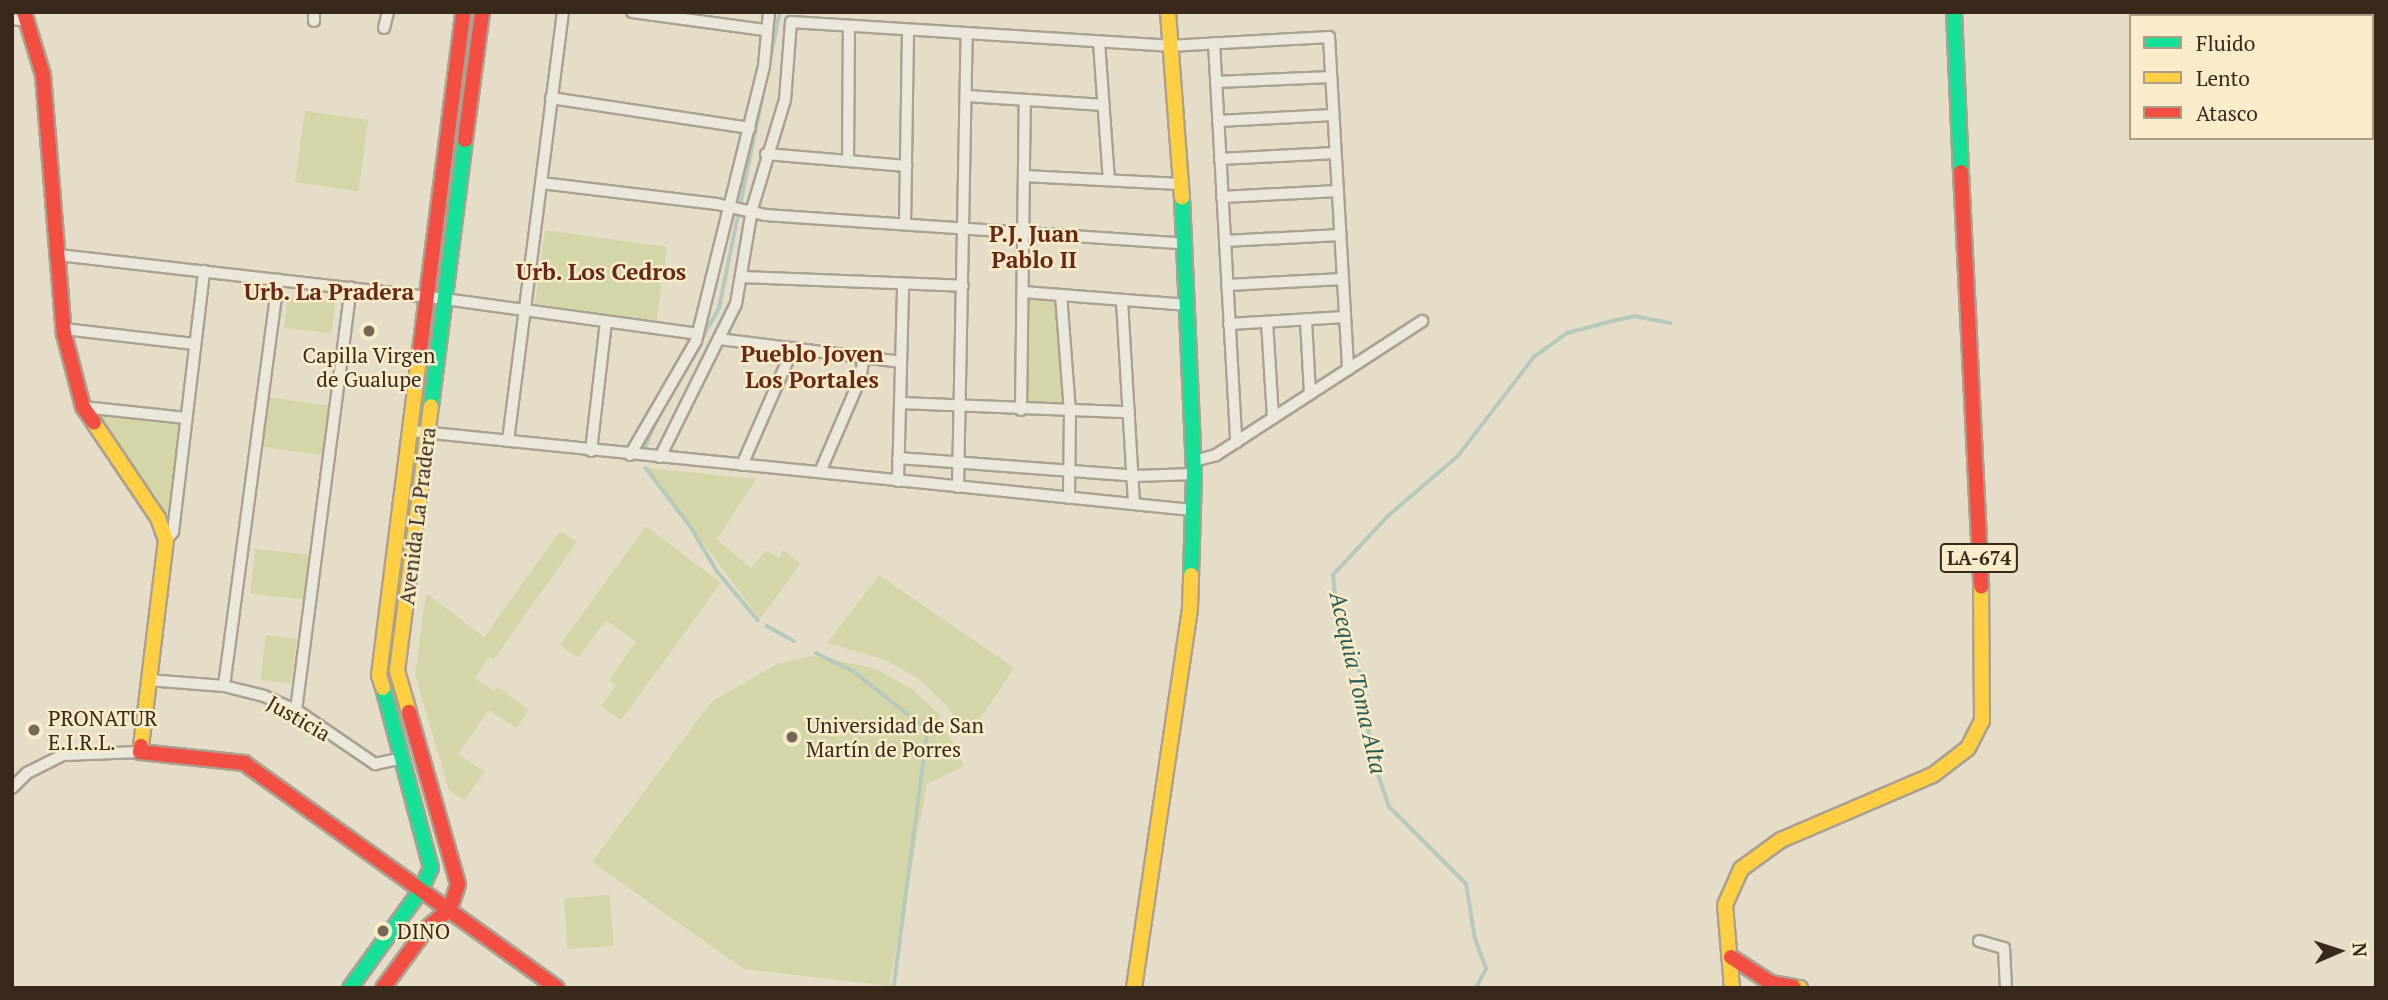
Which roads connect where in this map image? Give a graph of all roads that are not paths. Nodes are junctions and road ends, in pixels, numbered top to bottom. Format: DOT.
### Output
graph roads {
  1 [pos="388,12"];
  2 [pos="463,12"];
  3 [pos="482,12"];
  4 [pos="563,12"];
  5 [pos="632,12"];
  6 [pos="769,12"];
  7 [pos="1168,12"];
  8 [pos="1954,12"];
  9 [pos="647,13"];
  10 [pos="21,17"];
  11 [pos="849,26"];
  12 [pos="384,28"];
  13 [pos="765,30"];
  14 [pos="908,30"];
  15 [pos="967,34"];
  16 [pos="1099,41"];
  17 [pos="1214,43"];
  18 [pos="1169,46"];
  19 [pos="1331,77"];
  20 [pos="1216,82"];
  21 [pos="967,96"];
  22 [pos="551,98"];
  23 [pos="1025,103"];
  24 [pos="1104,105"];
  25 [pos="1333,115"];
  26 [pos="1218,121"];
  27 [pos="750,128"];
  28 [pos="1335,153"];
  29 [pos="766,155"];
  30 [pos="1220,159"];
  31 [pos="848,161"];
  32 [pos="906,166"];
  33 [pos="1024,176"];
  34 [pos="1109,180"];
  35 [pos="541,183"];
  36 [pos="1180,184"];
  37 [pos="1338,191"];
  38 [pos="1222,197"];
  39 [pos="733,206"];
  40 [pos="750,209"];
  41 [pos="905,224"];
  42 [pos="964,227"];
  43 [pos="1023,234"];
  44 [pos="1340,235"];
  45 [pos="1225,241"];
  46 [pos="1185,244"];
  47 [pos="60,255"];
  48 [pos="204,271"];
  49 [pos="741,277"];
  50 [pos="1343,279"];
  51 [pos="278,280"];
  52 [pos="903,284"];
  53 [pos="1227,285"];
  54 [pos="963,286"];
  55 [pos="351,288"];
  56 [pos="1023,292"];
  57 [pos="1061,295"];
  58 [pos="428,297"];
  59 [pos="444,299"];
  60 [pos="1122,301"];
  61 [pos="1188,304"];
  62 [pos="525,310"];
  63 [pos="1345,317"];
  64 [pos="1306,320"];
  65 [pos="1267,321"];
  66 [pos="1422,321"];
  67 [pos="606,322"];
  68 [pos="1229,324"];
  69 [pos="64,329"];
  70 [pos="698,334"];
  71 [pos="719,339"];
  72 [pos="194,344"];
  73 [pos="793,348"];
  74 [pos="864,358"];
  75 [pos="901,362"];
  76 [pos="1348,369"];
  77 [pos="1310,394"];
  78 [pos="900,403"];
  79 [pos="960,405"];
  80 [pos="83,407"];
  81 [pos="1021,410"];
  82 [pos="1129,412"];
  83 [pos="1070,413"];
  84 [pos="186,418"];
  85 [pos="1273,418"];
  86 [pos="420,431"];
  87 [pos="508,441"];
  88 [pos="1236,442"];
  89 [pos="591,451"];
  90 [pos="630,455"];
  91 [pos="660,457"];
  92 [pos="898,458"];
  93 [pos="959,464"];
  94 [pos="742,465"];
  95 [pos="1194,468"];
  96 [pos="820,472"];
  97 [pos="1070,472"];
  98 [pos="1135,475"];
  99 [pos="898,481"];
  100 [pos="958,486"];
  101 [pos="1069,498"];
  102 [pos="1134,503"];
  103 [pos="1192,510"];
  104 [pos="166,540"];
  105 [pos="148,680"];
  106 [pos="224,686"];
  107 [pos="296,710"];
  108 [pos="140,752"];
  109 [pos="403,758"];
  110 [pos="12,788"];
  111 [pos="452,865"];
  112 [pos="431,868"];
  113 [pos="421,890"];
  114 [pos="450,909"];
  115 [pos="1979,941"];
  116 [pos="375,955"];
  117 [pos="1731,957"];
  118 [pos="396,970"];
  119 [pos="1794,987"];
  120 [pos="350,988"];
  121 [pos="383,988"];
  122 [pos="557,988"];
  123 [pos="1134,988"];
  124 [pos="1732,988"];
  125 [pos="1780,988"];
  126 [pos="1800,988"];
  127 [pos="2006,988"];
  1 -- 12 [label="street"];
  2 -- 58 [label="main road, Avenida La Pradera"];
  3 -- 59 [label="main road, Avenida La Pradera"];
  4 -- 22 [label="street"];
  5 -- 9 [label="street"];
  6 -- 13 [label="street"];
  7 -- 18 [label="main road"];
  8 -- 117 [label="main road, LA-674"];
  9 -- 13 [label="street"];
  10 -- 47 [label="main road"];
  11 -- 14 [label="street"];
  11 -- 29 [label="street"];
  11 -- 31 [label="street"];
  13 -- 27 [label="street"];
  14 -- 15 [label="street"];
  14 -- 32 [label="street"];
  15 -- 16 [label="street"];
  15 -- 21 [label="street"];
  16 -- 18 [label="street"];
  16 -- 24 [label="street"];
  17 -- 18 [label="street"];
  17 -- 19 [label="street"];
  17 -- 20 [label="street"];
  18 -- 36 [label="main road"];
  19 -- 20 [label="street"];
  19 -- 25 [label="street"];
  20 -- 26 [label="street"];
  21 -- 23 [label="street"];
  21 -- 42 [label="street"];
  22 -- 27 [label="street"];
  22 -- 35 [label="street"];
  23 -- 24 [label="street"];
  23 -- 33 [label="street"];
  24 -- 34 [label="street"];
  25 -- 26 [label="street"];
  25 -- 28 [label="street"];
  26 -- 30 [label="street"];
  27 -- 39 [label="street"];
  28 -- 30 [label="street"];
  28 -- 37 [label="street"];
  29 -- 31 [label="street"];
  29 -- 40 [label="street"];
  30 -- 38 [label="street"];
  31 -- 32 [label="street"];
  32 -- 41 [label="street"];
  33 -- 34 [label="street"];
  33 -- 43 [label="street"];
  34 -- 36 [label="street"];
  35 -- 39 [label="street"];
  35 -- 62 [label="street"];
  36 -- 46 [label="main road"];
  37 -- 38 [label="street"];
  37 -- 44 [label="street"];
  38 -- 45 [label="street"];
  39 -- 40 [label="street"];
  39 -- 70 [label="street"];
  40 -- 41 [label="street"];
  40 -- 49 [label="street"];
  41 -- 42 [label="street"];
  42 -- 43 [label="street"];
  42 -- 54 [label="street"];
  43 -- 46 [label="street"];
  43 -- 56 [label="street"];
  44 -- 45 [label="street"];
  44 -- 50 [label="street"];
  45 -- 53 [label="street"];
  46 -- 61 [label="main road"];
  47 -- 48 [label="street"];
  47 -- 69 [label="main road"];
  48 -- 51 [label="street"];
  48 -- 72 [label="street"];
  49 -- 52 [label="street"];
  49 -- 71 [label="street"];
  50 -- 53 [label="street"];
  50 -- 63 [label="street"];
  51 -- 55 [label="street"];
  51 -- 106 [label="street"];
  52 -- 54 [label="street"];
  52 -- 75 [label="street"];
  53 -- 68 [label="street"];
  54 -- 79 [label="street"];
  55 -- 58 [label="street"];
  55 -- 107 [label="street"];
  56 -- 57 [label="street"];
  56 -- 81 [label="street"];
  57 -- 60 [label="street"];
  57 -- 83 [label="street"];
  58 -- 59 [label="street"];
  58 -- 86 [label="main road, Avenida La Pradera"];
  59 -- 62 [label="street"];
  59 -- 86 [label="main road, Avenida La Pradera"];
  60 -- 61 [label="street"];
  60 -- 82 [label="street"];
  61 -- 95 [label="main road"];
  62 -- 67 [label="street"];
  62 -- 87 [label="street"];
  63 -- 64 [label="street"];
  63 -- 76 [label="street"];
  64 -- 65 [label="street"];
  64 -- 77 [label="street"];
  65 -- 68 [label="street"];
  65 -- 85 [label="street"];
  66 -- 76 [label="street"];
  67 -- 70 [label="street"];
  67 -- 89 [label="street"];
  68 -- 88 [label="street"];
  69 -- 72 [label="street"];
  69 -- 80 [label="main road"];
  70 -- 90 [label="street"];
  71 -- 73 [label="street"];
  71 -- 91 [label="street"];
  72 -- 84 [label="street"];
  73 -- 74 [label="street"];
  73 -- 94 [label="street"];
  74 -- 75 [label="street"];
  74 -- 96 [label="street"];
  75 -- 78 [label="street"];
  76 -- 77 [label="street"];
  77 -- 85 [label="street"];
  78 -- 79 [label="street"];
  78 -- 92 [label="street"];
  79 -- 81 [label="street"];
  79 -- 93 [label="street"];
  80 -- 84 [label="street"];
  80 -- 104 [label="main road"];
  81 -- 83 [label="street"];
  82 -- 83 [label="street"];
  82 -- 98 [label="street"];
  83 -- 97 [label="street"];
  84 -- 104 [label="street"];
  85 -- 88 [label="street"];
  86 -- 87 [label="street"];
  86 -- 109 [label="main road, Avenida La Pradera"];
  86 -- 111 [label="main road, Avenida La Pradera"];
  87 -- 89 [label="street"];
  88 -- 95 [label="street"];
  89 -- 90 [label="street"];
  90 -- 91 [label="street"];
  91 -- 94 [label="street"];
  92 -- 93 [label="street"];
  92 -- 99 [label="street"];
  93 -- 97 [label="street"];
  93 -- 100 [label="street"];
  94 -- 96 [label="street"];
  95 -- 98 [label="street"];
  95 -- 103 [label="main road"];
  96 -- 99 [label="street"];
  97 -- 98 [label="street"];
  97 -- 101 [label="street"];
  98 -- 102 [label="street"];
  99 -- 100 [label="street"];
  100 -- 101 [label="street"];
  101 -- 102 [label="street"];
  102 -- 103 [label="street"];
  103 -- 123 [label="main road"];
  104 -- 105 [label="main road"];
  105 -- 106 [label="street, Justicia"];
  105 -- 108 [label="main road"];
  106 -- 107 [label="street, Justicia"];
  107 -- 109 [label="street, Justicia"];
  108 -- 110 [label="street"];
  108 -- 113 [label="main road"];
  109 -- 112 [label="main road, Avenida La Pradera"];
  111 -- 112 [label="main road"];
  111 -- 114 [label="main road, Avenida La Pradera"];
  112 -- 113 [label="main road"];
  113 -- 114 [label="main road"];
  113 -- 116 [label="main road"];
  114 -- 118 [label="main road"];
  114 -- 122 [label="main road"];
  115 -- 127 [label="street"];
  116 -- 118 [label="main road"];
  116 -- 120 [label="main road"];
  117 -- 119 [label="main road"];
  117 -- 124 [label="main road, LA-674"];
  118 -- 121 [label="main road"];
  119 -- 125 [label="main road"];
  119 -- 126 [label="main road"];
}
